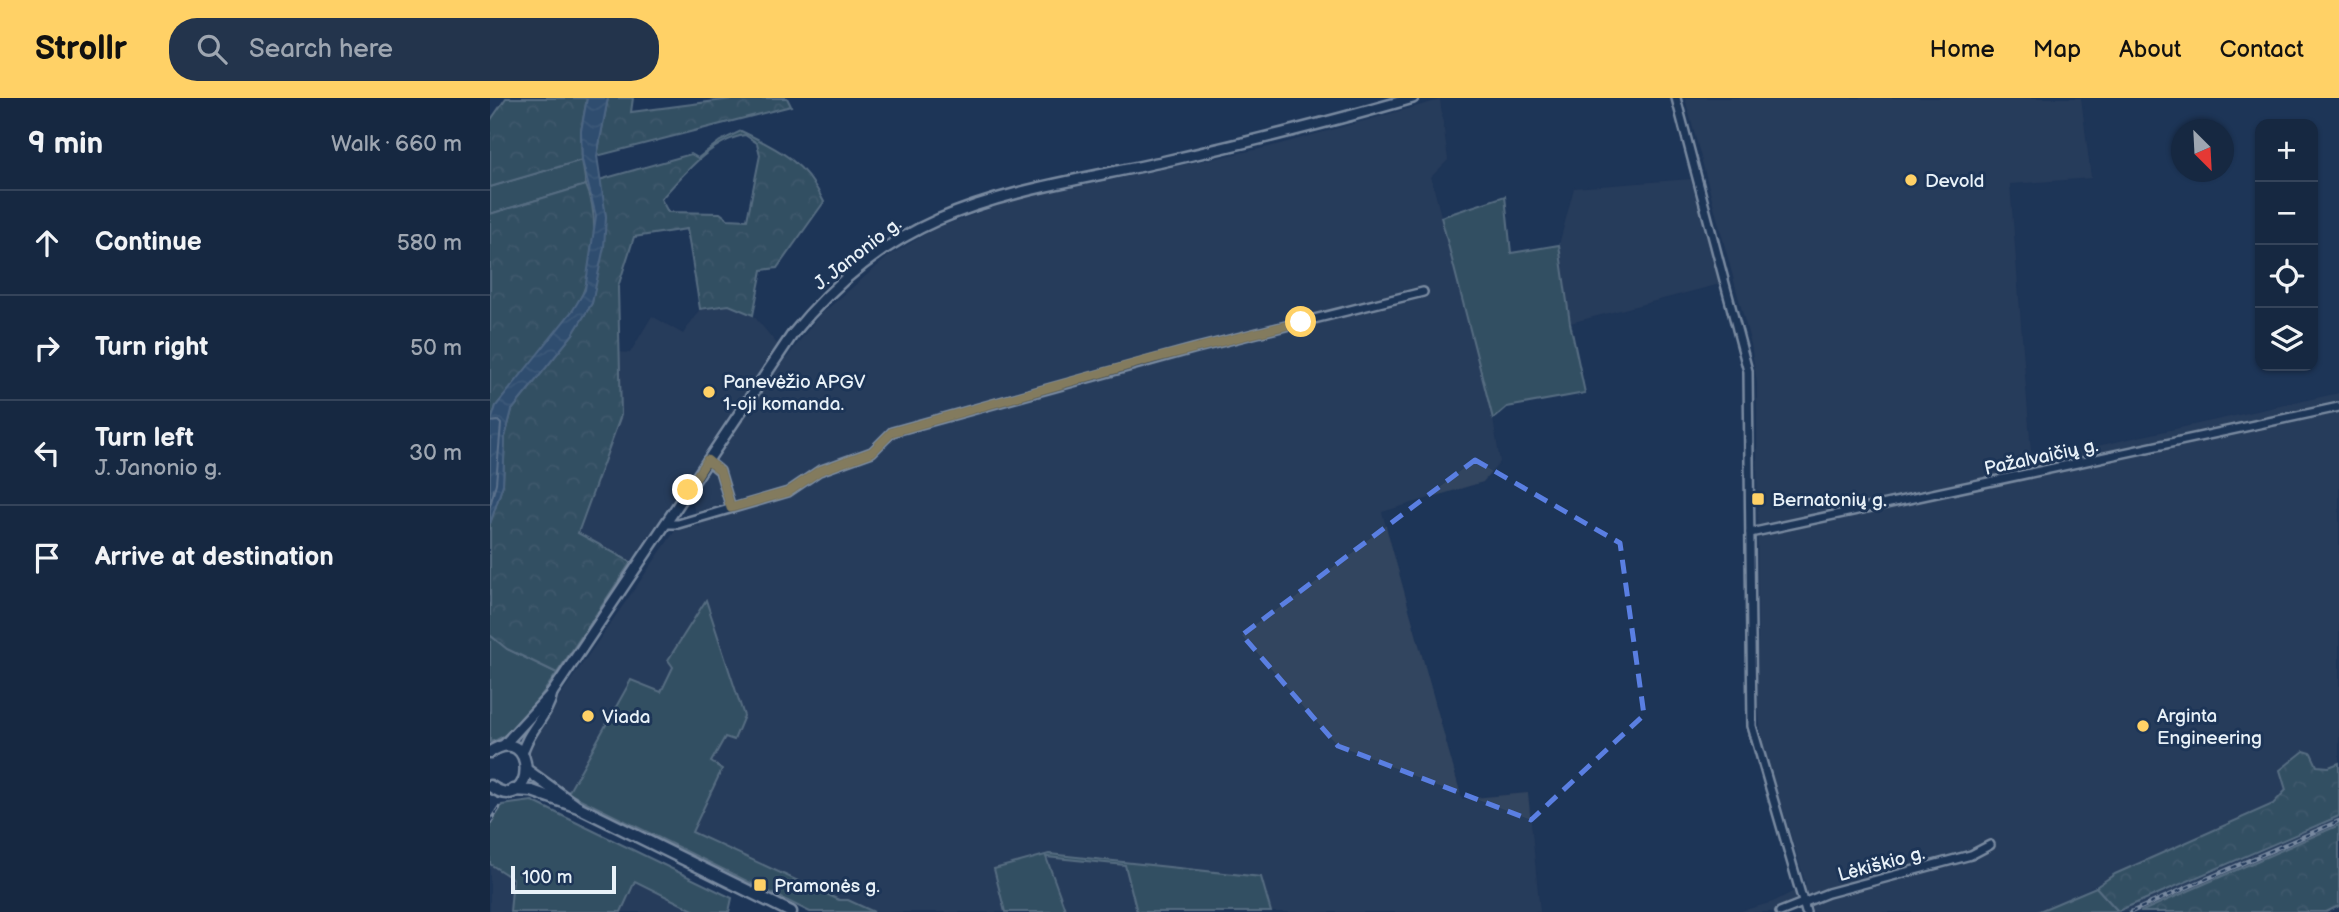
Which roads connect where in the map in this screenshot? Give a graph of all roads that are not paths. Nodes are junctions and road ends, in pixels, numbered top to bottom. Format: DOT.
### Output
graph roads {
  1 [pos="1413,98"];
  2 [pos="1676,98"];
  3 [pos="1423,292"];
  4 [pos="2339,407"];
  5 [pos="707,460"];
  6 [pos="731,508"];
  7 [pos="665,524"];
  8 [pos="1749,533"];
  9 [pos="552,693"];
  10 [pos="494,749"];
  11 [pos="522,754"];
  12 [pos="528,771"];
  13 [pos="513,790"];
  14 [pos="493,791"];
  15 [pos="578,807"];
  16 [pos="1990,845"];
  17 [pos="1803,902"];
  18 [pos="791,912"];
  19 [pos="1780,912"];
  20 [pos="1806,912"];
  1 -- 5 [label="street, J. Janonio g."];
  2 -- 8 [label="street"];
  3 -- 6 [label="street"];
  4 -- 8 [label="street, Pažalvaičių g."];
  5 -- 6 [label="street"];
  5 -- 7 [label="street, J. Janonio g."];
  6 -- 7 [label="street"];
  7 -- 9 [label="street, J. Janonio g."];
  8 -- 17 [label="street"];
  9 -- 10 [label="street, J. Janonio g."];
  9 -- 11 [label="street, J. Janonio g."];
  10 -- 11 [label="main road"];
  11 -- 12 [label="main road"];
  12 -- 13 [label="main road"];
  12 -- 15 [label="main road"];
  13 -- 14 [label="main road"];
  13 -- 15 [label="main road"];
  15 -- 18 [label="main road"];
  16 -- 17 [label="street, Lėkiškio g."];
  17 -- 19 [label="street, Lėkiškio g."];
  17 -- 20 [label="street"];
}
